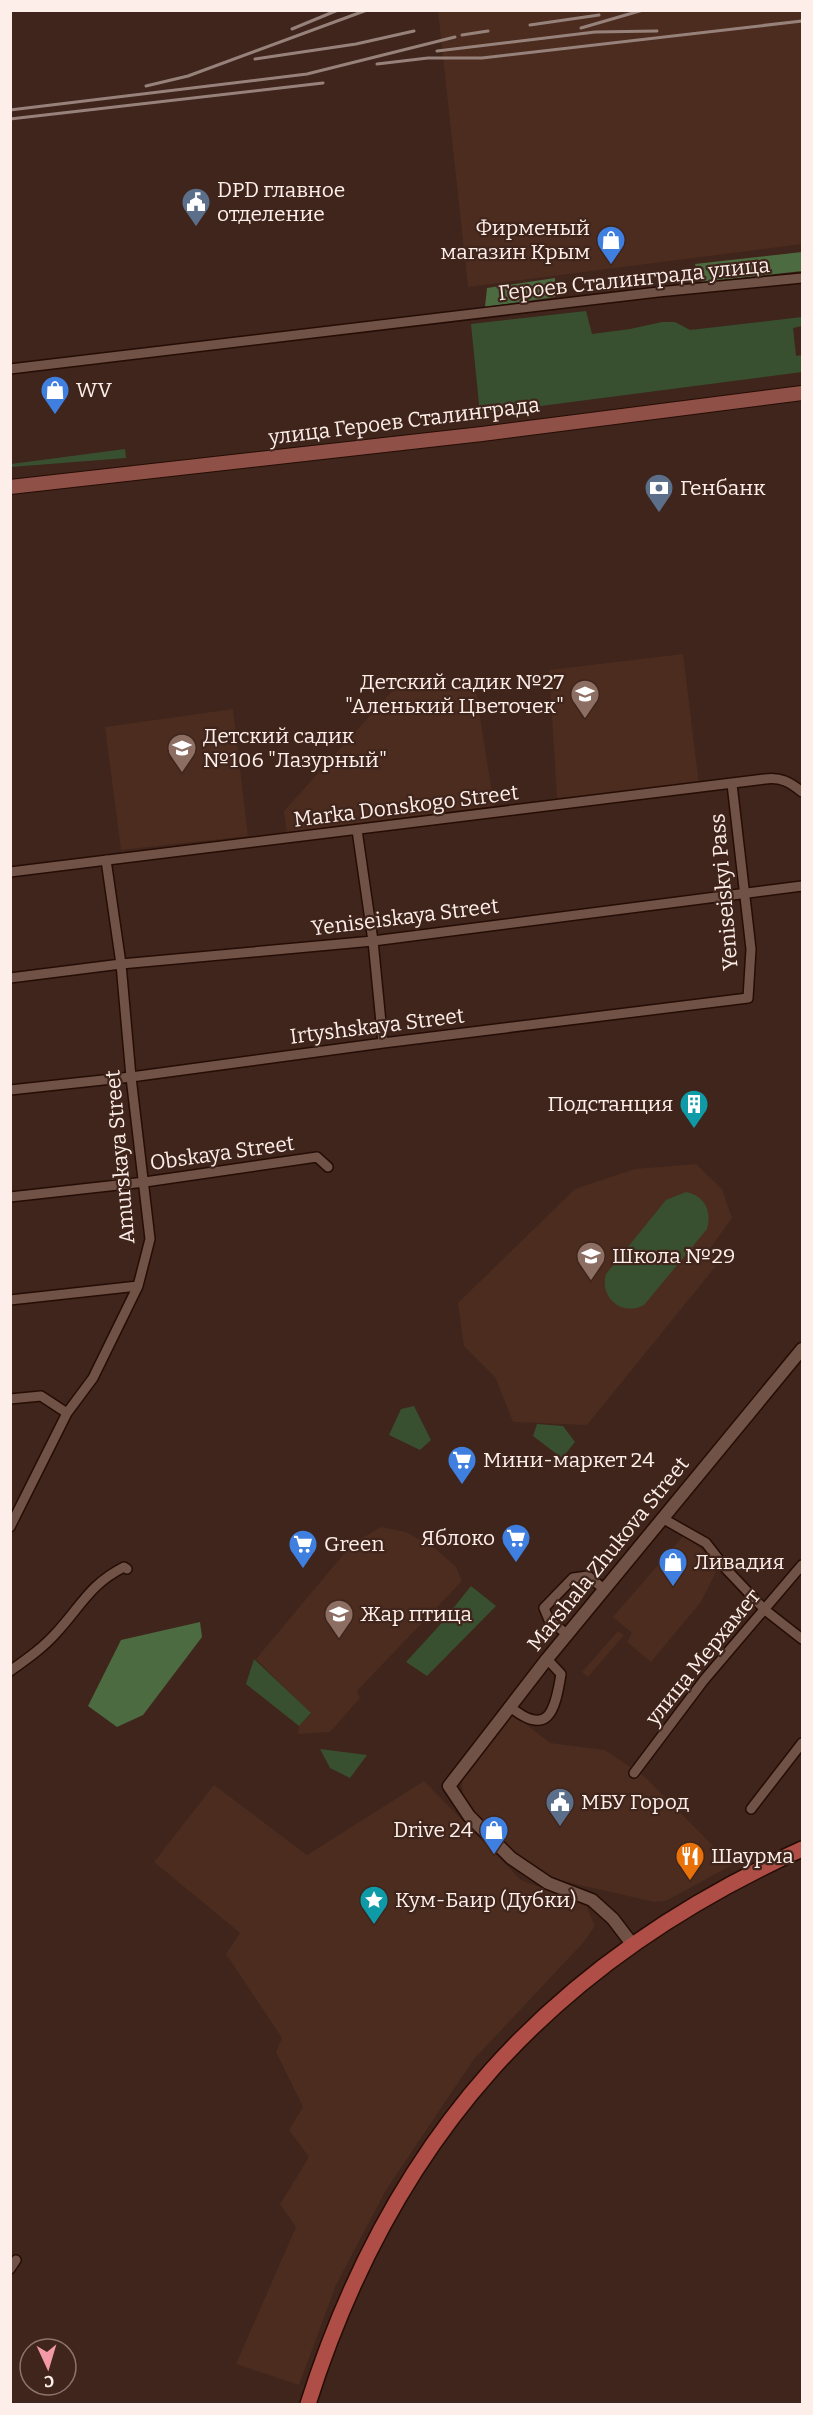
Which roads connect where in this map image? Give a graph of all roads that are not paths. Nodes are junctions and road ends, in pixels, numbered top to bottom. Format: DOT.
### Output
graph roads {
  1 [pos="802,278"];
  2 [pos="10,369"];
  3 [pos="802,393"];
  4 [pos="10,487"];
  5 [pos="732,784"];
  6 [pos="802,792"];
  7 [pos="357,830"];
  8 [pos="106,860"];
  9 [pos="10,872"];
  10 [pos="802,886"];
  11 [pos="745,892"];
  12 [pos="373,941"];
  13 [pos="121,964"];
  14 [pos="10,978"];
  15 [pos="748,998"];
  16 [pos="383,1043"];
  17 [pos="131,1077"];
  18 [pos="10,1090"];
  19 [pos="328,1167"];
  20 [pos="145,1182"];
  21 [pos="10,1197"];
  22 [pos="138,1286"];
  23 [pos="10,1300"];
  24 [pos="802,1349"];
  25 [pos="10,1399"];
  26 [pos="67,1413"];
  27 [pos="662,1518"];
  28 [pos="10,1527"];
  29 [pos="802,1565"];
  30 [pos="127,1569"];
  31 [pos="605,1590"];
  32 [pos="765,1610"];
  33 [pos="568,1635"];
  34 [pos="802,1640"];
  35 [pos="547,1659"];
  36 [pos="10,1671"];
  37 [pos="509,1706"];
  38 [pos="802,1743"];
  39 [pos="634,1773"];
  40 [pos="752,1809"];
  41 [pos="802,1849"];
  42 [pos="632,1944"];
  43 [pos="16,2260"];
  44 [pos="10,2269"];
  45 [pos="308,2404"];
  1 -- 2 [label="street, Героев Сталинграда улица"];
  3 -- 4 [label="main road, улица Героев Сталинграда"];
  5 -- 6 [label="street, Marka Donskogo Street"];
  5 -- 7 [label="street, Marka Donskogo Street"];
  5 -- 11 [label="street, Yeniseiskyi Pass"];
  7 -- 8 [label="street, Marka Donskogo Street"];
  7 -- 12 [label="street"];
  8 -- 9 [label="street, Marka Donskogo Street"];
  8 -- 13 [label="street, Amurskaya Street"];
  10 -- 11 [label="street, Yeniseiskaya Street"];
  11 -- 12 [label="street, Yeniseiskaya Street"];
  11 -- 15 [label="street, Yeniseiskyi Pass"];
  12 -- 13 [label="street, Yeniseiskaya Street"];
  12 -- 16 [label="street"];
  13 -- 14 [label="street, Yeniseiskaya Street"];
  13 -- 17 [label="street, Amurskaya Street"];
  15 -- 16 [label="street, Irtyshskaya Street"];
  16 -- 17 [label="street, Irtyshskaya Street"];
  17 -- 18 [label="street, Irtyshskaya Street"];
  17 -- 20 [label="street, Amurskaya Street"];
  19 -- 20 [label="street, Obskaya Street"];
  20 -- 21 [label="street, Obskaya Street"];
  20 -- 22 [label="street, Amurskaya Street"];
  22 -- 23 [label="street"];
  22 -- 26 [label="street, Amurskaya Street"];
  24 -- 27 [label="street, Marshala Zhukova Street"];
  25 -- 26 [label="street"];
  26 -- 28 [label="street, Amurskaya Street"];
  27 -- 31 [label="street, Marshala Zhukova Street"];
  27 -- 32 [label="street"];
  29 -- 32 [label="street, улица Мерхамет"];
  30 -- 36 [label="street"];
  31 -- 33 [label="street, Marshala Zhukova Street"];
  31 -- 33 [label="street"];
  32 -- 34 [label="street"];
  32 -- 39 [label="street, улица Мерхамет"];
  33 -- 35 [label="street, Marshala Zhukova Street"];
  35 -- 37 [label="street, Marshala Zhukova Street"];
  35 -- 37 [label="street"];
  37 -- 42 [label="street, Marshala Zhukova Street"];
  38 -- 40 [label="street"];
  41 -- 42 [label="main road"];
  42 -- 45 [label="main road"];
  43 -- 44 [label="street"];
}
